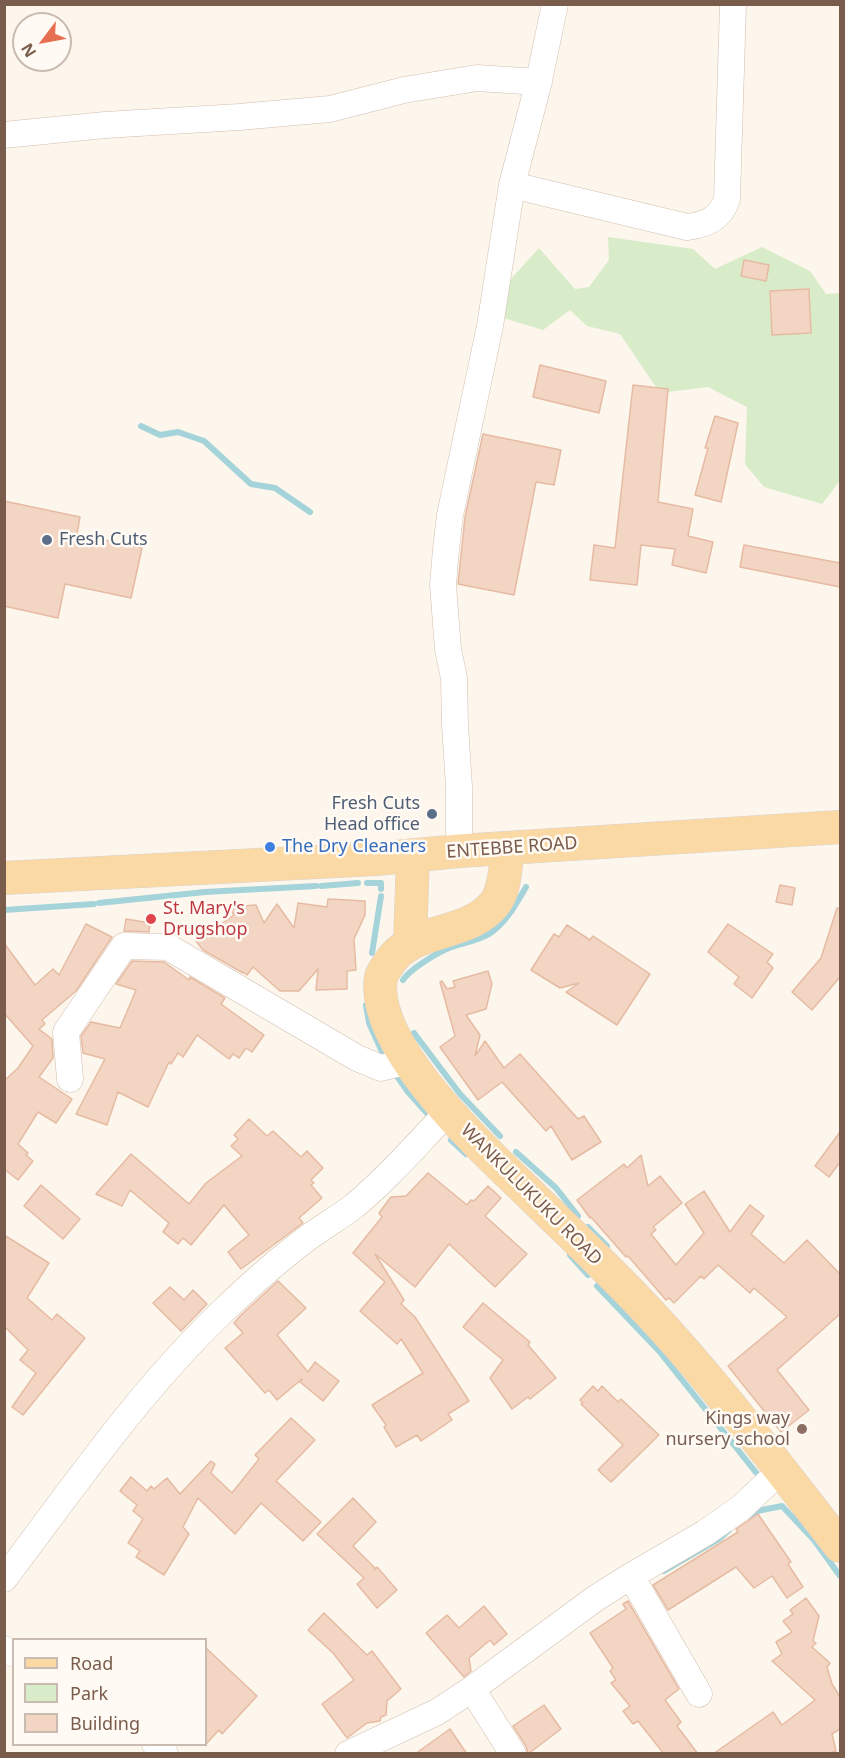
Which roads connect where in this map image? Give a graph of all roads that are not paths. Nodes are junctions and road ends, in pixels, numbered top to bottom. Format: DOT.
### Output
graph roads {
  1 [pos="555,4"];
  2 [pos="733,4"];
  3 [pos="539,82"];
  4 [pos="4,135"];
  5 [pos="512,185"];
  6 [pos="840,827"];
  7 [pos="508,849"];
  8 [pos="459,851"];
  9 [pos="413,856"];
  10 [pos="4,878"];
  11 [pos="418,940"];
  12 [pos="409,1061"];
  13 [pos="70,1079"];
  14 [pos="447,1113"];
  15 [pos="781,1470"];
  16 [pos="840,1546"];
  17 [pos="632,1576"];
  18 [pos="4,1579"];
  19 [pos="472,1689"];
  20 [pos="699,1694"];
  21 [pos="348,1754"];
  22 [pos="513,1754"];
  1 -- 3 [label="street"];
  2 -- 5 [label="street"];
  3 -- 4 [label="street"];
  3 -- 5 [label="street"];
  5 -- 8 [label="street"];
  6 -- 7 [label="main road, ENTEBBE ROAD"];
  7 -- 8 [label="main road, ENTEBBE ROAD"];
  7 -- 11 [label="main road, WANKULUKUKU ROAD"];
  8 -- 9 [label="main road, ENTEBBE ROAD"];
  9 -- 10 [label="main road, ENTEBBE ROAD"];
  9 -- 11 [label="main road"];
  11 -- 12 [label="main road, WANKULUKUKU ROAD"];
  12 -- 13 [label="street"];
  12 -- 14 [label="main road, WANKULUKUKU ROAD"];
  14 -- 15 [label="main road, WANKULUKUKU ROAD"];
  14 -- 18 [label="street"];
  15 -- 16 [label="main road, WANKULUKUKU ROAD"];
  15 -- 17 [label="street"];
  17 -- 19 [label="street"];
  17 -- 20 [label="street"];
  19 -- 21 [label="street"];
  19 -- 22 [label="street"];
}
